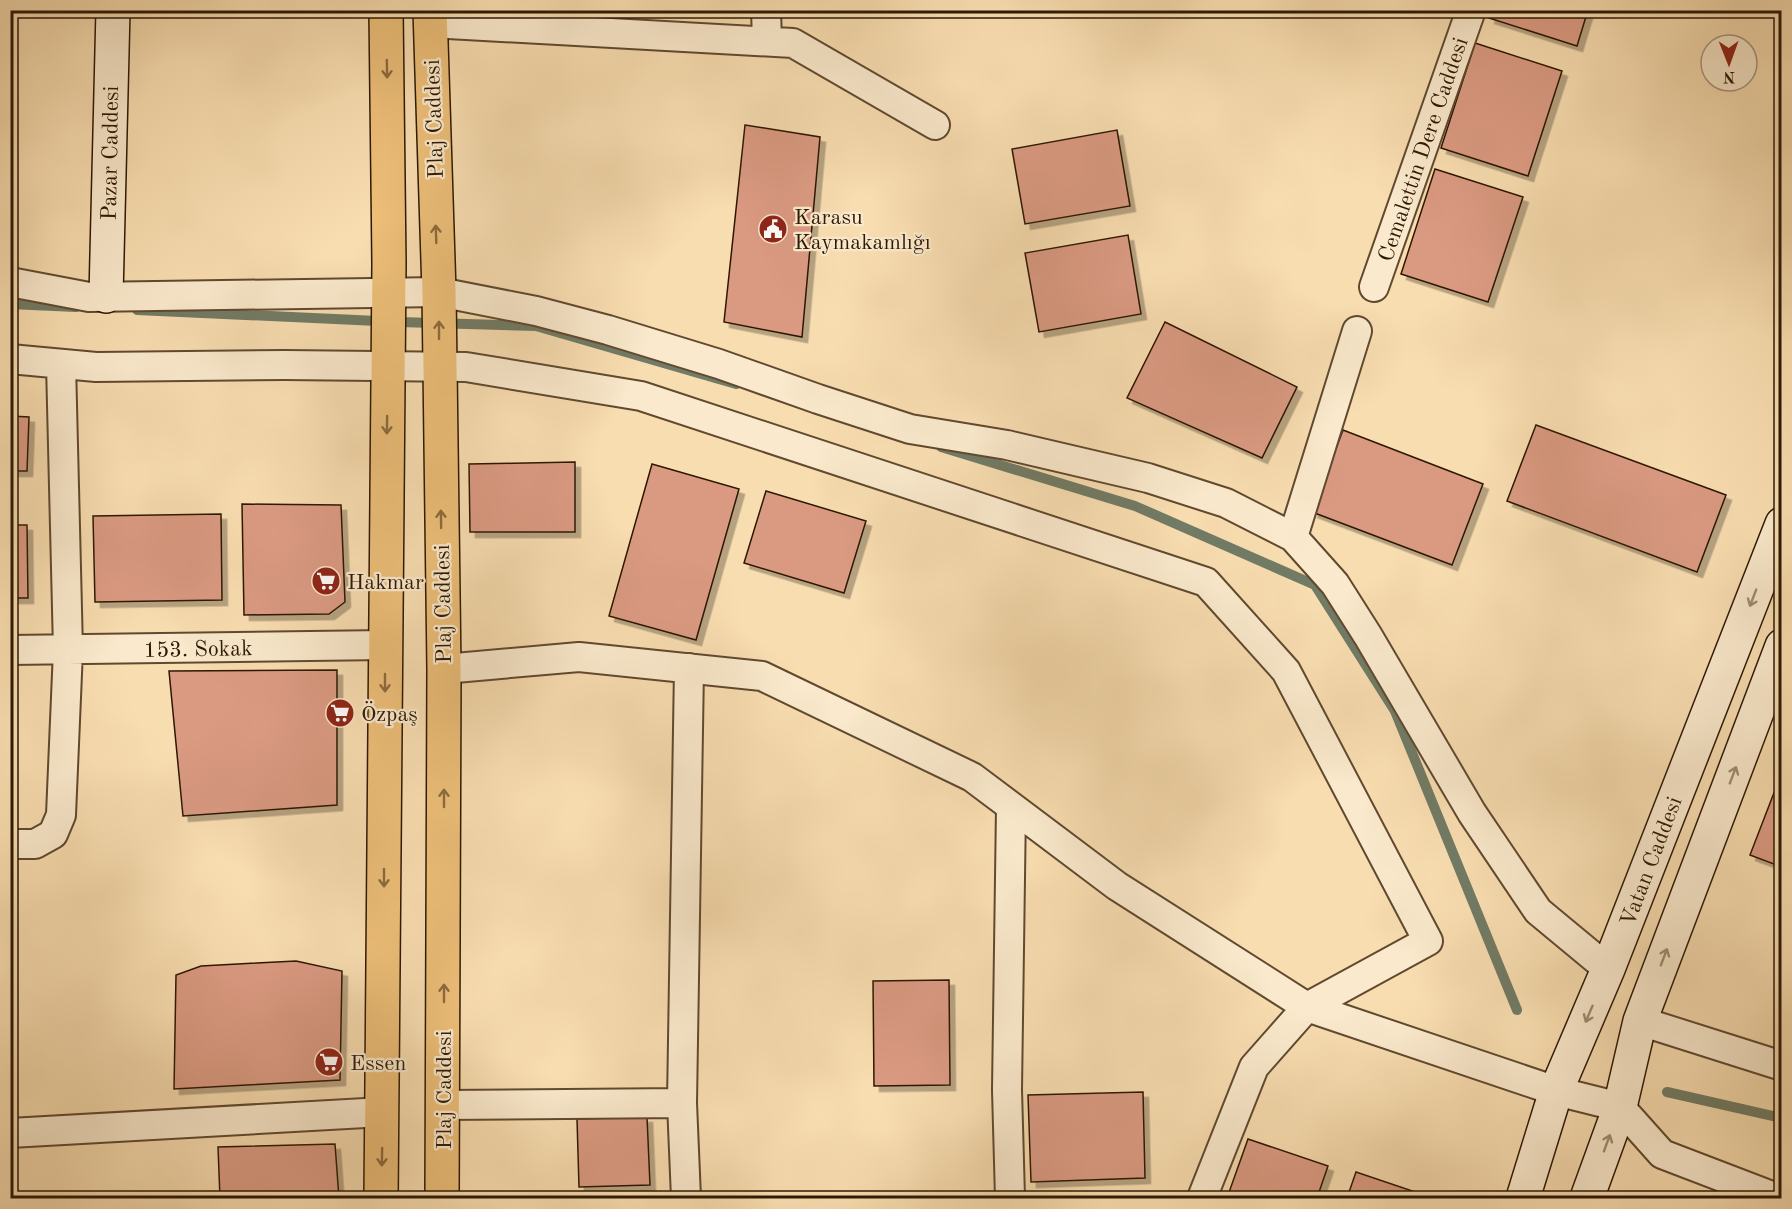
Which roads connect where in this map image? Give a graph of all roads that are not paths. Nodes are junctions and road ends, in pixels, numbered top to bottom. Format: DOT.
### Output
graph roads {
  1 [pos="113,10"];
  2 [pos="386,10"];
  3 [pos="766,10"];
  4 [pos="1471,10"];
  5 [pos="430,16"];
  6 [pos="767,41"];
  7 [pos="934,125"];
  8 [pos="10,282"];
  9 [pos="1374,287"];
  10 [pos="388,292"];
  11 [pos="439,292"];
  12 [pos="106,296"];
  13 [pos="1357,331"];
  14 [pos="10,359"];
  15 [pos="61,364"];
  16 [pos="388,366"];
  17 [pos="439,367"];
  18 [pos="1782,524"];
  19 [pos="1293,537"];
  20 [pos="385,645"];
  21 [pos="1782,646"];
  22 [pos="10,650"];
  23 [pos="68,650"];
  24 [pos="689,668"];
  25 [pos="444,669"];
  26 [pos="1011,807"];
  27 [pos="10,844"];
  28 [pos="1608,969"];
  29 [pos="1307,1007"];
  30 [pos="1640,1021"];
  31 [pos="1782,1066"];
  32 [pos="1556,1091"];
  33 [pos="682,1103"];
  34 [pos="444,1105"];
  35 [pos="1620,1107"];
  36 [pos="383,1112"];
  37 [pos="10,1133"];
  38 [pos="381,1198"];
  39 [pos="442,1198"];
  40 [pos="686,1198"];
  41 [pos="1010,1198"];
  42 [pos="1202,1198"];
  43 [pos="1523,1198"];
  44 [pos="1587,1198"];
  45 [pos="1777,1198"];
  1 -- 12 [label="main road, Pazar Caddesi"];
  2 -- 10 [label="main road, Plaj Caddesi, one-way"];
  3 -- 6 [label="street"];
  4 -- 9 [label="street, Cemalettin Dere Caddesi"];
  5 -- 6 [label="street"];
  11 -- 5 [label="main road, Plaj Caddesi, one-way"];
  6 -- 7 [label="street"];
  8 -- 12 [label="street"];
  10 -- 11 [label="street"];
  10 -- 12 [label="street"];
  10 -- 16 [label="main road, Plaj Caddesi"];
  17 -- 11 [label="main road, Plaj Caddesi, one-way"];
  11 -- 19 [label="street"];
  13 -- 19 [label="street"];
  14 -- 15 [label="street"];
  15 -- 16 [label="street"];
  15 -- 23 [label="street"];
  16 -- 17 [label="street"];
  16 -- 20 [label="main road, Plaj Caddesi, one-way"];
  25 -- 17 [label="main road, Plaj Caddesi, one-way"];
  17 -- 29 [label="street"];
  18 -- 28 [label="main road, Vatan Caddesi, one-way"];
  19 -- 28 [label="street"];
  20 -- 23 [label="street, 153. Sokak"];
  20 -- 36 [label="main road, Plaj Caddesi, one-way"];
  30 -- 21 [label="main road, Vatan Caddesi, one-way"];
  22 -- 23 [label="street, 153. Sokak"];
  23 -- 27 [label="street"];
  24 -- 25 [label="street"];
  24 -- 26 [label="street"];
  24 -- 33 [label="street"];
  34 -- 25 [label="main road, Plaj Caddesi, one-way"];
  26 -- 29 [label="street"];
  26 -- 41 [label="street"];
  28 -- 32 [label="main road, Vatan Caddesi, one-way"];
  29 -- 32 [label="street"];
  29 -- 42 [label="street"];
  30 -- 31 [label="street"];
  30 -- 35 [label="main road, Vatan Caddesi"];
  32 -- 35 [label="street"];
  32 -- 43 [label="main road, Vatan Caddesi"];
  33 -- 34 [label="street"];
  33 -- 40 [label="street"];
  34 -- 39 [label="main road, Plaj Caddesi"];
  44 -- 35 [label="main road, Vatan Caddesi, one-way"];
  35 -- 45 [label="street"];
  36 -- 37 [label="street"];
  36 -- 38 [label="main road, Plaj Caddesi, one-way"];
}
